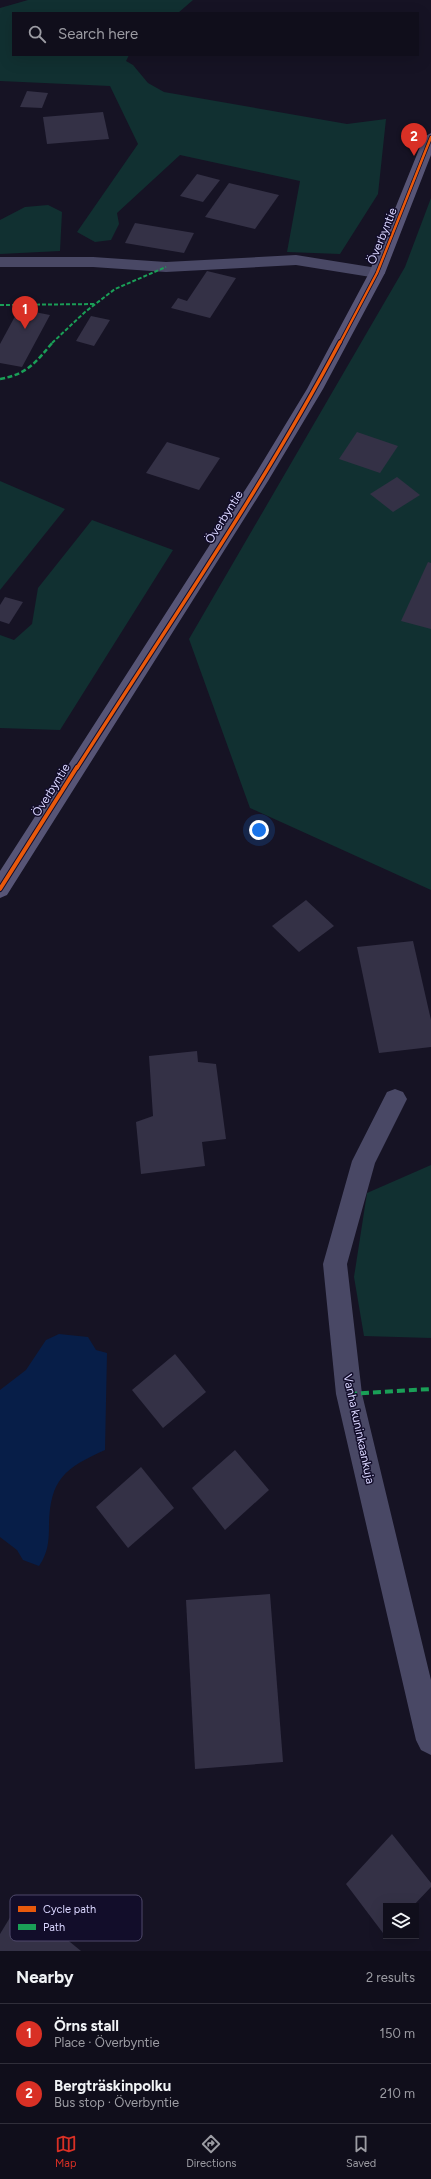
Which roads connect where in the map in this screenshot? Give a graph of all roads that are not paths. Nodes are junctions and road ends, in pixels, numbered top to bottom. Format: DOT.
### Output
graph roads {
  1 [pos="431,137"];
  2 [pos="0,262"];
  3 [pos="377,273"];
  4 [pos="0,889"];
  5 [pos="395,1099"];
  6 [pos="431,1740"];
  1 -- 3 [label="street, Överbyntie"];
  2 -- 3 [label="lane"];
  3 -- 4 [label="street, Överbyntie"];
  5 -- 6 [label="lane, Vanha kuninkaankuja"];
}
